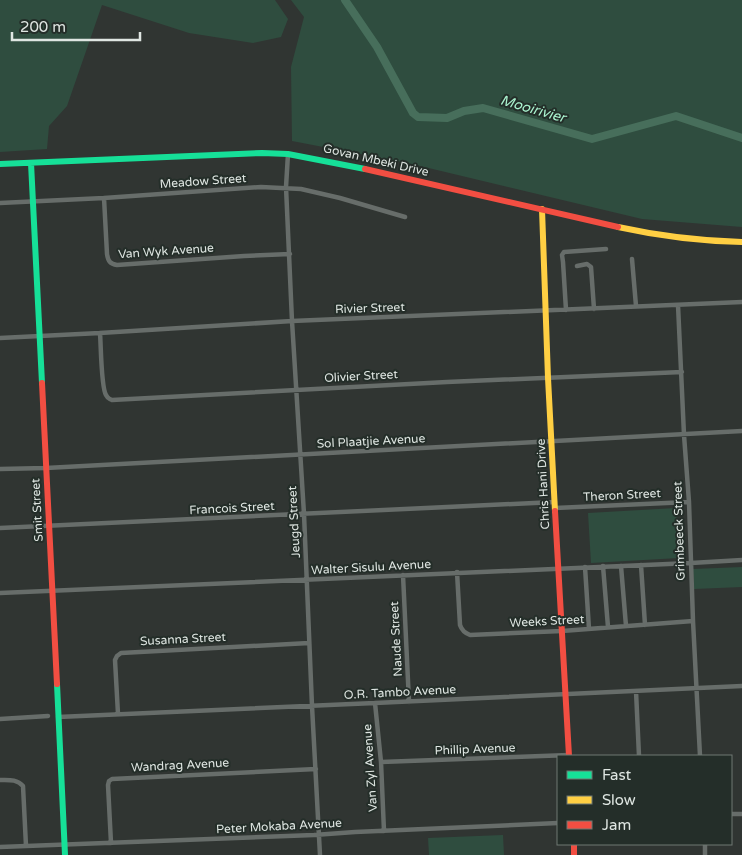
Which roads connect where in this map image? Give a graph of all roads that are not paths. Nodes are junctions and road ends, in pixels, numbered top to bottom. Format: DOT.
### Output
graph roads {
  1 [pos="288,154"];
  2 [pos="31,163"];
  3 [pos="0,164"];
  4 [pos="286,187"];
  5 [pos="104,198"];
  6 [pos="33,202"];
  7 [pos="0,203"];
  8 [pos="542,209"];
  9 [pos="404,217"];
  10 [pos="742,242"];
  11 [pos="606,249"];
  12 [pos="290,254"];
  13 [pos="632,259"];
  14 [pos="577,266"];
  15 [pos="742,302"];
  16 [pos="678,305"];
  17 [pos="636,306"];
  18 [pos="594,309"];
  19 [pos="545,310"];
  20 [pos="566,310"];
  21 [pos="292,321"];
  22 [pos="100,333"];
  23 [pos="39,336"];
  24 [pos="0,338"];
  25 [pos="682,372"];
  26 [pos="548,378"];
  27 [pos="296,390"];
  28 [pos="742,431"];
  29 [pos="684,435"];
  30 [pos="552,442"];
  31 [pos="300,454"];
  32 [pos="46,468"];
  33 [pos="0,469"];
  34 [pos="689,502"];
  35 [pos="555,505"];
  36 [pos="304,514"];
  37 [pos="50,526"];
  38 [pos="0,528"];
  39 [pos="742,560"];
  40 [pos="691,563"];
  41 [pos="641,565"];
  42 [pos="603,566"];
  43 [pos="621,566"];
  44 [pos="585,567"];
  45 [pos="559,568"];
  46 [pos="457,572"];
  47 [pos="403,575"];
  48 [pos="307,579"];
  49 [pos="53,591"];
  50 [pos="0,593"];
  51 [pos="693,621"];
  52 [pos="645,624"];
  53 [pos="626,626"];
  54 [pos="608,627"];
  55 [pos="589,629"];
  56 [pos="562,631"];
  57 [pos="309,643"];
  58 [pos="742,686"];
  59 [pos="697,688"];
  60 [pos="636,691"];
  61 [pos="566,694"];
  62 [pos="409,702"];
  63 [pos="375,704"];
  64 [pos="312,706"];
  65 [pos="118,714"];
  66 [pos="48,716"];
  67 [pos="58,716"];
  68 [pos="0,718"];
  69 [pos="569,755"];
  70 [pos="639,755"];
  71 [pos="700,755"];
  72 [pos="557,756"];
  73 [pos="381,762"];
  74 [pos="316,769"];
  75 [pos="0,780"];
  76 [pos="557,823"];
  77 [pos="384,831"];
  78 [pos="319,835"];
  79 [pos="111,843"];
  80 [pos="26,846"];
  81 [pos="65,846"];
  82 [pos="0,847"];
  83 [pos="65,855"];
  84 [pos="320,855"];
  1 -- 2 [label="street, Govan Mbeki Drive"];
  1 -- 4 [label="street, Jeugd Street"];
  1 -- 8 [label="street, Govan Mbeki Drive"];
  2 -- 3 [label="street, Govan Mbeki Drive"];
  2 -- 6 [label="street, Smit Street"];
  4 -- 5 [label="street, Meadow Street"];
  4 -- 9 [label="street, Meadow Street"];
  4 -- 12 [label="street, Jeugd Street"];
  5 -- 6 [label="street, Meadow Street"];
  5 -- 12 [label="street, Van Wyk Avenue"];
  6 -- 7 [label="street, Meadow Street"];
  6 -- 23 [label="street, Smit Street"];
  8 -- 10 [label="street, Govan Mbeki Drive"];
  8 -- 19 [label="street, Chris Hani Drive"];
  11 -- 20 [label="street"];
  12 -- 21 [label="street, Jeugd Street"];
  13 -- 17 [label="street"];
  14 -- 18 [label="street"];
  15 -- 16 [label="street, Rivier Street"];
  16 -- 17 [label="street, Rivier Street"];
  16 -- 25 [label="street, Grimbeeck Street"];
  17 -- 18 [label="street, Rivier Street"];
  18 -- 20 [label="street, Rivier Street"];
  19 -- 20 [label="street, Rivier Street"];
  19 -- 21 [label="street, Rivier Street"];
  19 -- 26 [label="street, Chris Hani Drive"];
  21 -- 22 [label="street, Rivier Street"];
  21 -- 27 [label="street, Jeugd Street"];
  22 -- 23 [label="street, Rivier Street"];
  22 -- 27 [label="street, Olivier Street"];
  23 -- 24 [label="street, Rivier Street"];
  23 -- 32 [label="street, Smit Street"];
  25 -- 26 [label="street, Olivier Street"];
  25 -- 29 [label="street, Grimbeeck Street"];
  26 -- 27 [label="street, Olivier Street"];
  26 -- 30 [label="street, Chris Hani Drive"];
  27 -- 31 [label="street, Jeugd Street"];
  28 -- 29 [label="street, Sol Plaatjie Avenue"];
  29 -- 30 [label="street, Sol Plaatjie Avenue"];
  29 -- 34 [label="street, Grimbeeck Street"];
  30 -- 31 [label="street, Sol Plaatjie Avenue"];
  30 -- 35 [label="street, Chris Hani Drive"];
  31 -- 32 [label="street, Sol Plaatjie Avenue"];
  31 -- 36 [label="street, Jeugd Street"];
  32 -- 33 [label="street, Sol Plaatjie Avenue"];
  32 -- 37 [label="street, Smit Street"];
  34 -- 35 [label="street, Theron Street"];
  34 -- 40 [label="street, Grimbeeck Street"];
  35 -- 36 [label="street, Francois Street"];
  35 -- 45 [label="street, Chris Hani Drive"];
  36 -- 37 [label="street, Francois Street"];
  36 -- 48 [label="street, Jeugd Street"];
  37 -- 38 [label="street, Francois Street"];
  37 -- 49 [label="street, Smit Street"];
  39 -- 40 [label="street, Walter Sisulu Avenue"];
  40 -- 41 [label="street, Walter Sisulu Avenue"];
  40 -- 51 [label="street, Grimbeeck Street"];
  41 -- 43 [label="street, Walter Sisulu Avenue"];
  41 -- 52 [label="street"];
  42 -- 43 [label="street, Walter Sisulu Avenue"];
  42 -- 44 [label="street, Walter Sisulu Avenue"];
  42 -- 54 [label="street"];
  43 -- 53 [label="street"];
  44 -- 45 [label="street, Walter Sisulu Avenue"];
  44 -- 55 [label="street"];
  45 -- 46 [label="street, Walter Sisulu Avenue"];
  45 -- 56 [label="street, Chris Hani Drive"];
  46 -- 47 [label="street, Walter Sisulu Avenue"];
  46 -- 56 [label="street, Weeks Street"];
  47 -- 48 [label="street, Walter Sisulu Avenue"];
  47 -- 62 [label="street, Naude Street"];
  48 -- 49 [label="street, Walter Sisulu Avenue"];
  48 -- 57 [label="street, Jeugd Street"];
  49 -- 50 [label="street, Walter Sisulu Avenue"];
  49 -- 67 [label="street, Smit Street"];
  51 -- 52 [label="street, Weeks Street"];
  51 -- 59 [label="street, Grimbeeck Street"];
  52 -- 53 [label="street, Weeks Street"];
  53 -- 54 [label="street, Weeks Street"];
  54 -- 55 [label="street, Weeks Street"];
  55 -- 56 [label="street, Weeks Street"];
  56 -- 61 [label="street, Chris Hani Drive"];
  57 -- 64 [label="street, Jeugd Street"];
  57 -- 65 [label="street, Susanna Street"];
  58 -- 59 [label="street, O.R. Tambo Avenue"];
  59 -- 60 [label="street, O.R. Tambo Avenue"];
  59 -- 71 [label="street, Grimbeeck Street"];
  60 -- 61 [label="street, O.R. Tambo Avenue"];
  60 -- 70 [label="street"];
  61 -- 62 [label="street, O.R. Tambo Avenue"];
  61 -- 69 [label="street, Chris Hani Drive"];
  62 -- 63 [label="street, O.R. Tambo Avenue"];
  63 -- 64 [label="street, O.R. Tambo Avenue"];
  63 -- 73 [label="street, Van Zyl Avenue"];
  64 -- 65 [label="street, O.R. Tambo Avenue"];
  64 -- 74 [label="street, Jeugd Street"];
  65 -- 67 [label="street, O.R. Tambo Avenue"];
  66 -- 68 [label="street"];
  67 -- 81 [label="street, Smit Street"];
  72 -- 73 [label="street, Phillip Avenue"];
  73 -- 77 [label="street, Van Zyl Avenue"];
  74 -- 78 [label="street, Jeugd Street"];
  74 -- 79 [label="street, Wandrag Avenue"];
  75 -- 80 [label="street"];
  76 -- 77 [label="street, Peter Mokaba Avenue"];
  77 -- 78 [label="street, Peter Mokaba Avenue"];
  78 -- 79 [label="street, Peter Mokaba Avenue"];
  78 -- 84 [label="street, Jeugd Street"];
  79 -- 81 [label="street, Peter Mokaba Avenue"];
  80 -- 81 [label="street, Peter Mokaba Avenue"];
  80 -- 82 [label="street, Peter Mokaba Avenue"];
  81 -- 83 [label="street, Smit Street"];
}
